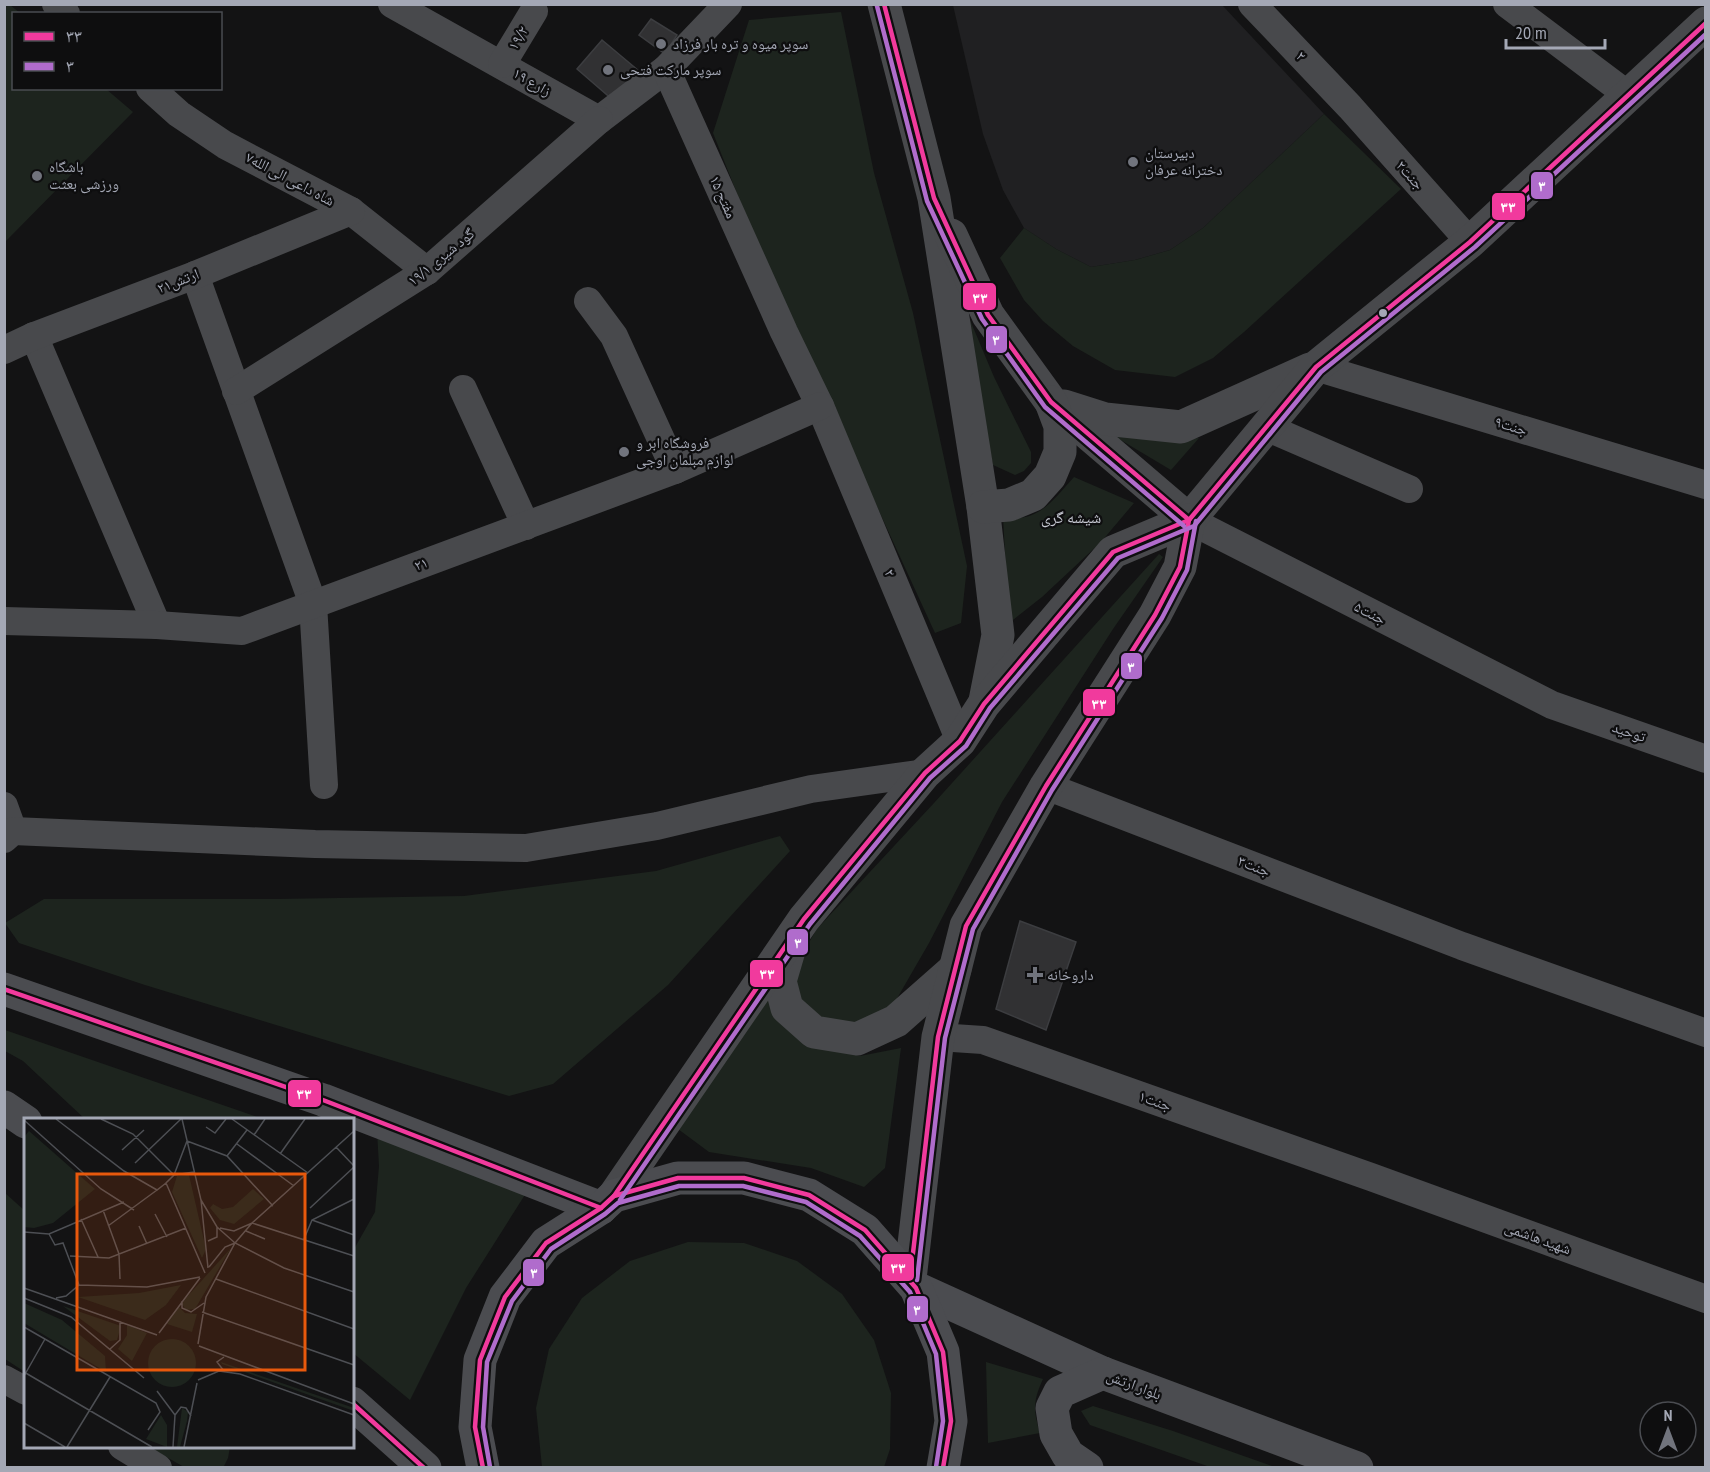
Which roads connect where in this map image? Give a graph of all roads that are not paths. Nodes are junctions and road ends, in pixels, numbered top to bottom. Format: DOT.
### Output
graph roads {
  1 [pos="392,4"];
  2 [pos="884,4"];
  3 [pos="1252,4"];
  4 [pos="1507,4"];
  5 [pos="732,5"];
  6 [pos="534,11"];
  7 [pos="1706,23"];
  8 [pos="502,64"];
  9 [pos="666,69"];
  10 [pos="152,90"];
  11 [pos="1628,95"];
  12 [pos="1350,107"];
  13 [pos="599,120"];
  14 [pos="934,198"];
  15 [pos="351,211"];
  16 [pos="1470,242"];
  17 [pos="428,271"];
  18 [pos="195,274"];
  19 [pos="588,301"];
  20 [pos="34,336"];
  21 [pos="4,350"];
  22 [pos="1316,367"];
  23 [pos="463,389"];
  24 [pos="236,392"];
  25 [pos="1051,402"];
  26 [pos="820,406"];
  27 [pos="1266,427"];
  28 [pos="675,470"];
  29 [pos="1705,485"];
  30 [pos="1409,489"];
  31 [pos="983,507"];
  32 [pos="1189,520"];
  33 [pos="526,526"];
  34 [pos="313,604"];
  35 [pos="4,621"];
  36 [pos="157,625"];
  37 [pos="984,704"];
  38 [pos="1552,705"];
  39 [pos="960,741"];
  40 [pos="1706,759"];
  41 [pos="925,773"];
  42 [pos="324,785"];
  43 [pos="1047,786"];
  44 [pos="7,825"];
  45 [pos="804,919"];
  46 [pos="955,969"];
  47 [pos="8,988"];
  48 [pos="1706,1033"];
  49 [pos="938,1037"];
  50 [pos="4,1107"];
  51 [pos="327,1110"];
  52 [pos="351,1118"];
  53 [pos="354,1119"];
  54 [pos="24,1121"];
  55 [pos="1371,1176"];
  56 [pos="608,1202"];
  57 [pos="913,1284"];
  58 [pos="1706,1299"];
  59 [pos="1103,1373"];
  60 [pos="4,1379"];
  61 [pos="24,1390"];
  62 [pos="354,1405"];
  63 [pos="125,1448"];
  64 [pos="158,1467"];
  65 [pos="425,1467"];
  66 [pos="483,1467"];
  67 [pos="943,1467"];
  68 [pos="1087,1467"];
  69 [pos="1358,1467"];
  1 -- 8 [label="street, ۱۹ زارع"];
  2 -- 14 [label="street"];
  3 -- 12 [label="street, ۲"];
  4 -- 11 [label="street"];
  5 -- 9 [label="street"];
  6 -- 8 [label="street, ۱۹/۲"];
  7 -- 11 [label="street"];
  8 -- 13 [label="street, ۱۹ زارع"];
  9 -- 13 [label="street"];
  9 -- 26 [label="street, مفتح ۱۵"];
  10 -- 15 [label="street, شاه داعی الی الله۷"];
  11 -- 16 [label="street"];
  12 -- 16 [label="street, جنت۲"];
  13 -- 17 [label="street, ۱۹/۱ گود شیری"];
  14 -- 25 [label="street"];
  14 -- 31 [label="street"];
  15 -- 17 [label="street, شاه داعی الی الله۷"];
  15 -- 18 [label="street, ارتش۲۱"];
  16 -- 22 [label="street"];
  17 -- 24 [label="street, ۱۹/۱ گود شیری"];
  18 -- 20 [label="street, ارتش۲۱"];
  18 -- 24 [label="street"];
  19 -- 28 [label="street"];
  20 -- 21 [label="street, ارتش۲۱"];
  20 -- 36 [label="street"];
  22 -- 25 [label="street"];
  22 -- 27 [label="street"];
  22 -- 29 [label="street, جنت۹"];
  23 -- 33 [label="street"];
  24 -- 34 [label="street"];
  25 -- 31 [label="street"];
  25 -- 32 [label="street"];
  26 -- 28 [label="street, ۲۱"];
  26 -- 39 [label="street, ۲"];
  27 -- 30 [label="street"];
  27 -- 32 [label="street"];
  28 -- 33 [label="street, ۲۱"];
  31 -- 37 [label="street"];
  32 -- 37 [label="street"];
  32 -- 38 [label="street, جنت۵"];
  32 -- 43 [label="street"];
  33 -- 34 [label="street, ۲۱"];
  34 -- 36 [label="street, ۲۱"];
  34 -- 42 [label="street"];
  35 -- 36 [label="street, ۲۱"];
  37 -- 39 [label="street"];
  38 -- 40 [label="street, توحید"];
  39 -- 41 [label="street"];
  41 -- 44 [label="street"];
  41 -- 45 [label="street"];
  43 -- 46 [label="street"];
  43 -- 48 [label="street, جنت۳"];
  45 -- 46 [label="street"];
  45 -- 56 [label="street"];
  46 -- 49 [label="street"];
  47 -- 51 [label="main road"];
  49 -- 55 [label="street, جنت۱"];
  49 -- 57 [label="street"];
  50 -- 54 [label="main road"];
  51 -- 52 [label="main road"];
  53 -- 56 [label="main road"];
  55 -- 58 [label="street, شهید هاشمی"];
  56 -- 57 [label="main road"];
  56 -- 66 [label="main road"];
  57 -- 59 [label="main road, بلوار ارتش"];
  57 -- 67 [label="main road"];
  59 -- 68 [label="main road"];
  59 -- 69 [label="main road, بلوار ارتش"];
  60 -- 61 [label="street"];
  62 -- 65 [label="main road"];
  63 -- 64 [label="street"];
}
